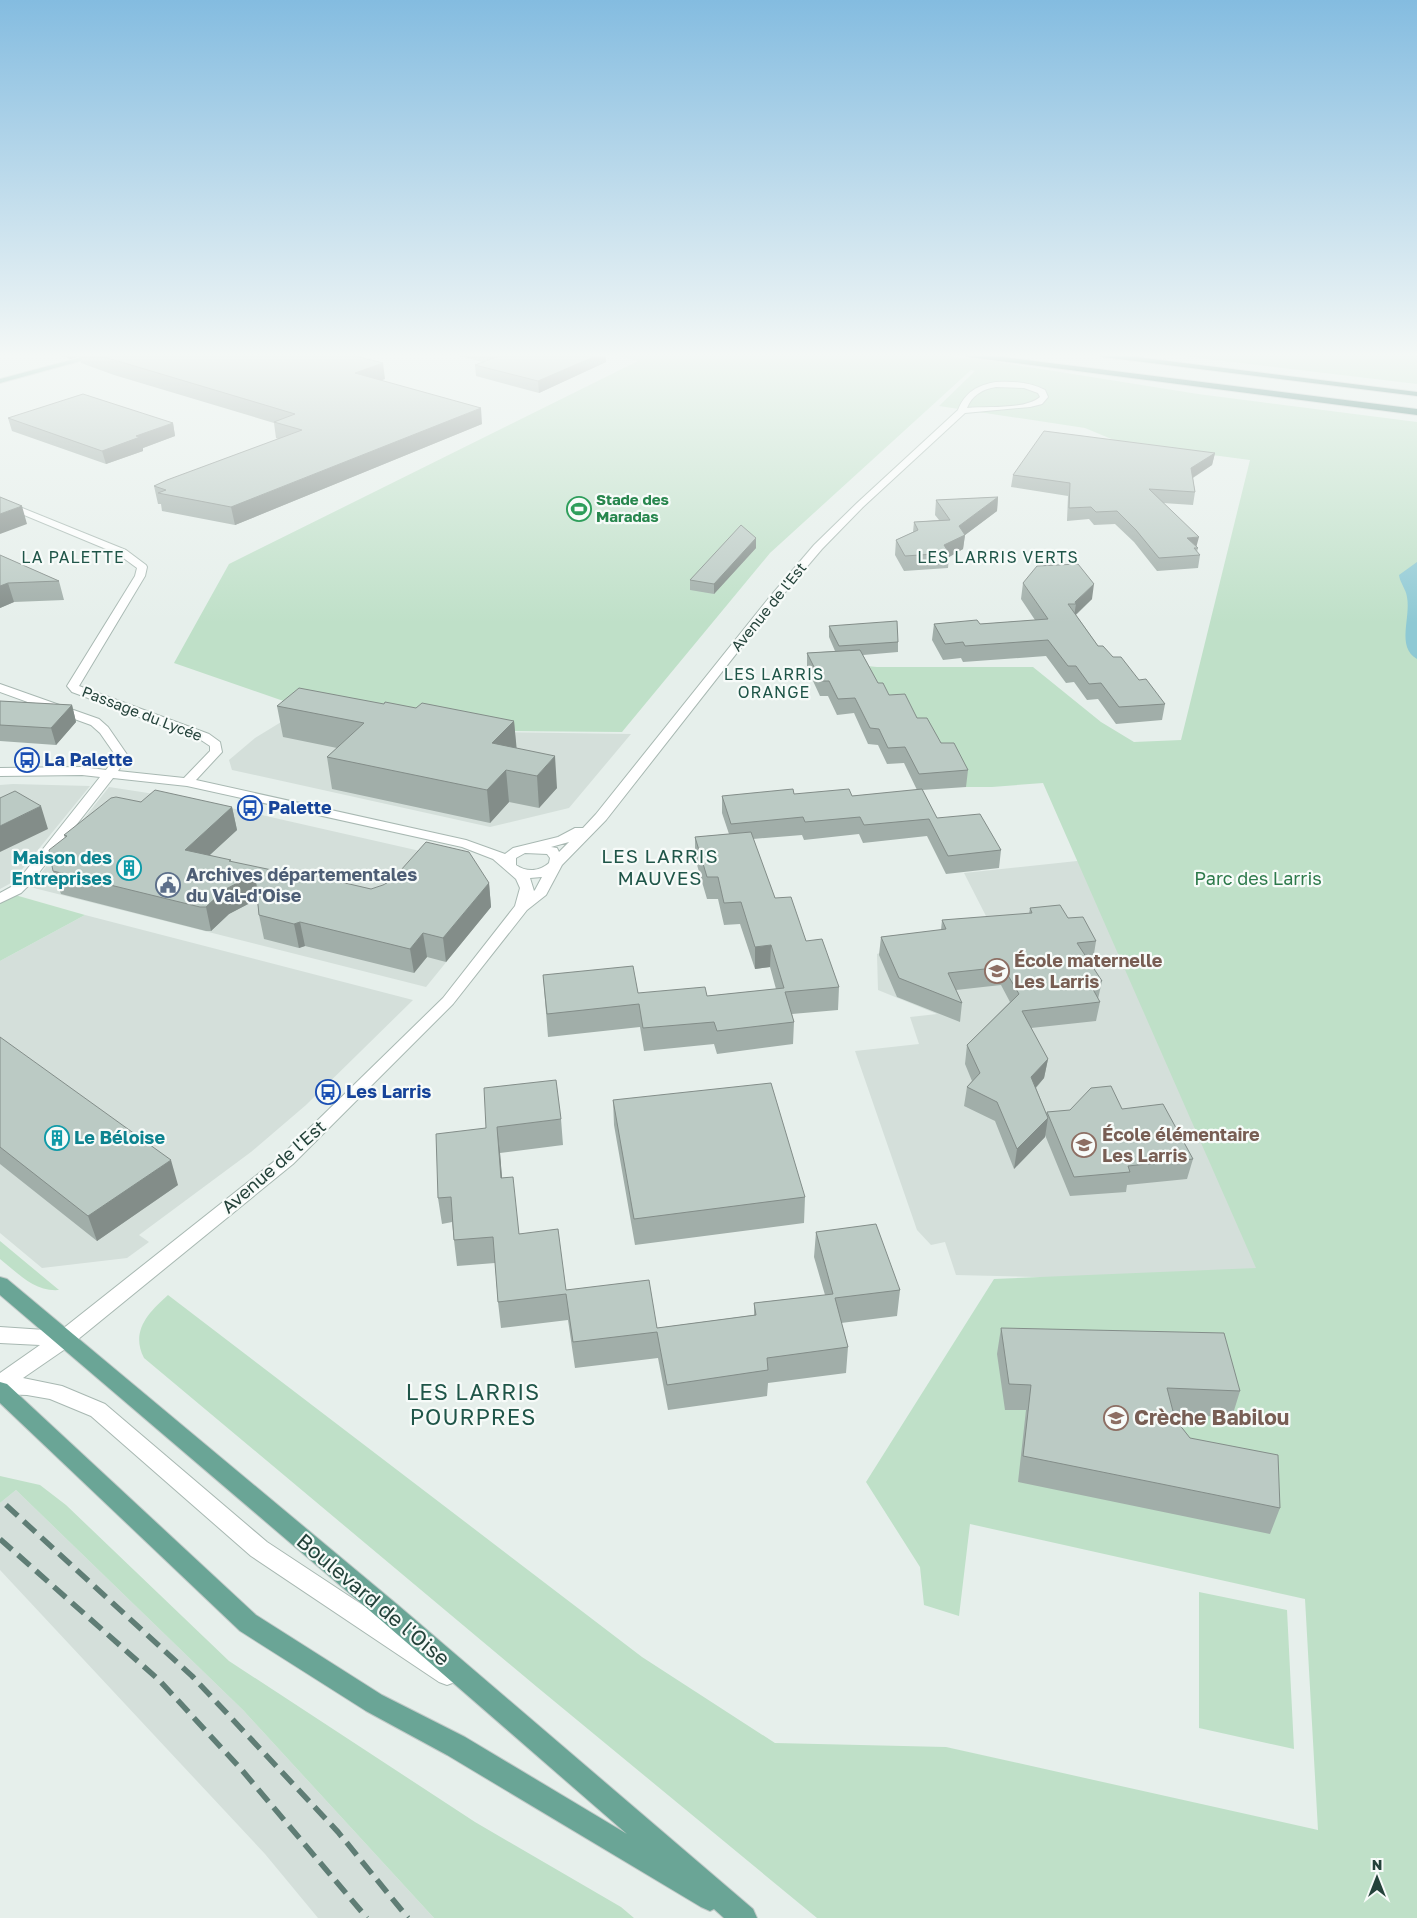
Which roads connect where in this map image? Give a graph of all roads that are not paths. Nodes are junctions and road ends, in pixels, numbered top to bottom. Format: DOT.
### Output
graph roads {
  1 [pos="926,445"];
  2 [pos="0,502"];
  3 [pos="0,688"];
  4 [pos="0,772"];
  5 [pos="110,773"];
  6 [pos="187,782"];
  7 [pos="596,821"];
  8 [pos="466,844"];
  9 [pos="528,848"];
  10 [pos="556,864"];
  11 [pos="513,867"];
  12 [pos="0,899"];
  13 [pos="522,907"];
  14 [pos="0,1284"];
  15 [pos="0,1335"];
  16 [pos="64,1338"];
  17 [pos="0,1387"];
  18 [pos="502,1711"];
  19 [pos="744,1918"];
  1 -- 7 [label="street, Avenue de l'Est"];
  2 -- 6 [label="street, Passage du Lycée"];
  3 -- 5 [label="street"];
  4 -- 5 [label="street"];
  5 -- 6 [label="street"];
  5 -- 12 [label="street"];
  6 -- 8 [label="street"];
  7 -- 9 [label="street, Avenue de l'Est"];
  7 -- 10 [label="street, Avenue de l'Est"];
  8 -- 9 [label="street"];
  8 -- 11 [label="street"];
  9 -- 10 [label="street"];
  9 -- 11 [label="street"];
  10 -- 11 [label="street"];
  10 -- 13 [label="street, Avenue de l'Est"];
  11 -- 13 [label="street, Avenue de l'Est"];
  13 -- 16 [label="street, Avenue de l'Est"];
  14 -- 16 [label="main road, Boulevard de l'Oise"];
  15 -- 16 [label="street"];
  16 -- 17 [label="street, Avenue de l'Est"];
  16 -- 18 [label="main road, Boulevard de l'Oise"];
  17 -- 18 [label="street"];
  17 -- 19 [label="main road, Boulevard de l'Oise"];
  18 -- 19 [label="main road, Boulevard de l'Oise"];
}
